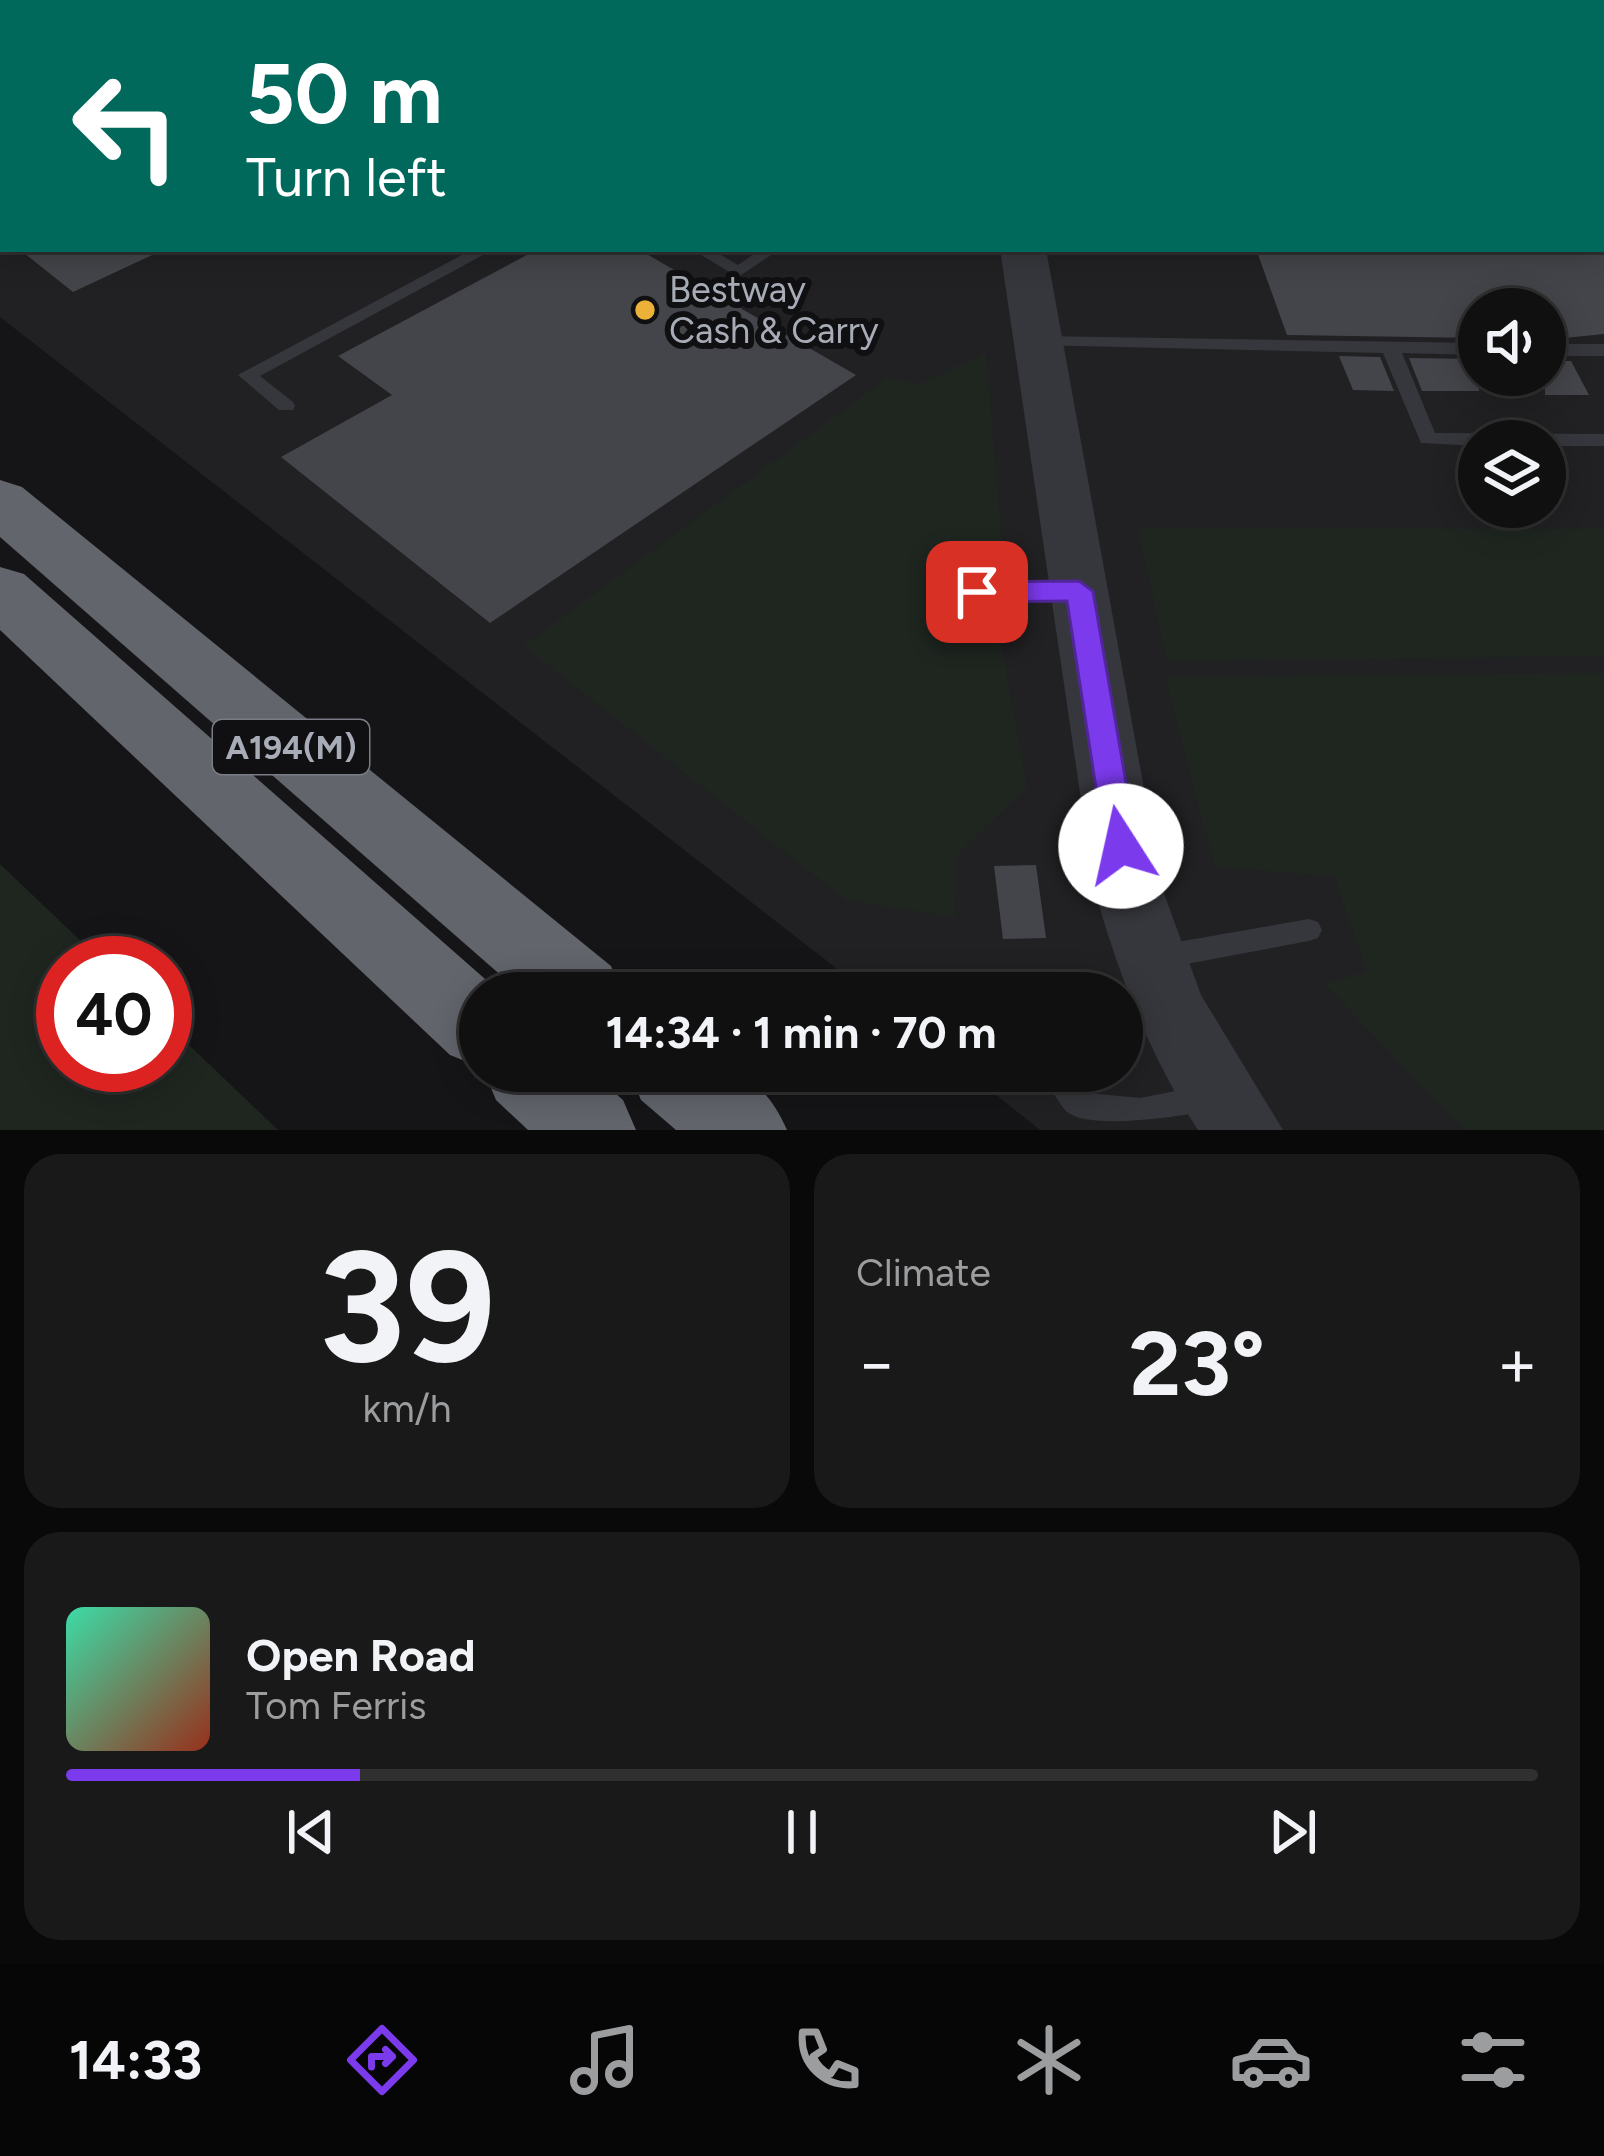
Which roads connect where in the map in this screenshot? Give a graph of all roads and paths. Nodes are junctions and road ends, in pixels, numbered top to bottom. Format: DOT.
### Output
graph roads {
  1 [pos="480,252"];
  2 [pos="704,252"];
  3 [pos="768,252"];
  4 [pos="1023,252"];
  5 [pos="1038,341"];
  6 [pos="1391,349"];
  7 [pos="1458,350"];
  8 [pos="1566,350"];
  9 [pos="1604,350"];
  10 [pos="286,406"];
  11 [pos="1604,440"];
  12 [pos="0,502"];
  13 [pos="0,591"];
  14 [pos="1079,591"];
  15 [pos="977,592"];
  16 [pos="1309,930"];
  17 [pos="1148,959"];
  18 [pos="555,972"];
  19 [pos="459,1009"];
  20 [pos="550,1092"];
  21 [pos="697,1092"];
  22 [pos="1070,1092"];
  23 [pos="1231,1113"];
  24 [pos="591,1130"];
  25 [pos="742,1130"];
  1 -- 10 [label="lane"];
  2 -- 3 [label="lane"];
  4 -- 5 [label="street"];
  5 -- 6 [label="lane"];
  5 -- 14 [label="street"];
  6 -- 7 [label="lane"];
  6 -- 11 [label="lane"];
  8 -- 9 [label="lane"];
  12 -- 18 [label="highway, A194(M)"];
  13 -- 19 [label="highway, A194(M)"];
  14 -- 15 [label="lane"];
  14 -- 17 [label="street"];
  16 -- 17 [label="lane"];
  17 -- 23 [label="street"];
  20 -- 24 [label="highway"];
  21 -- 25 [label="highway"];
  22 -- 23 [label="lane"];
}
